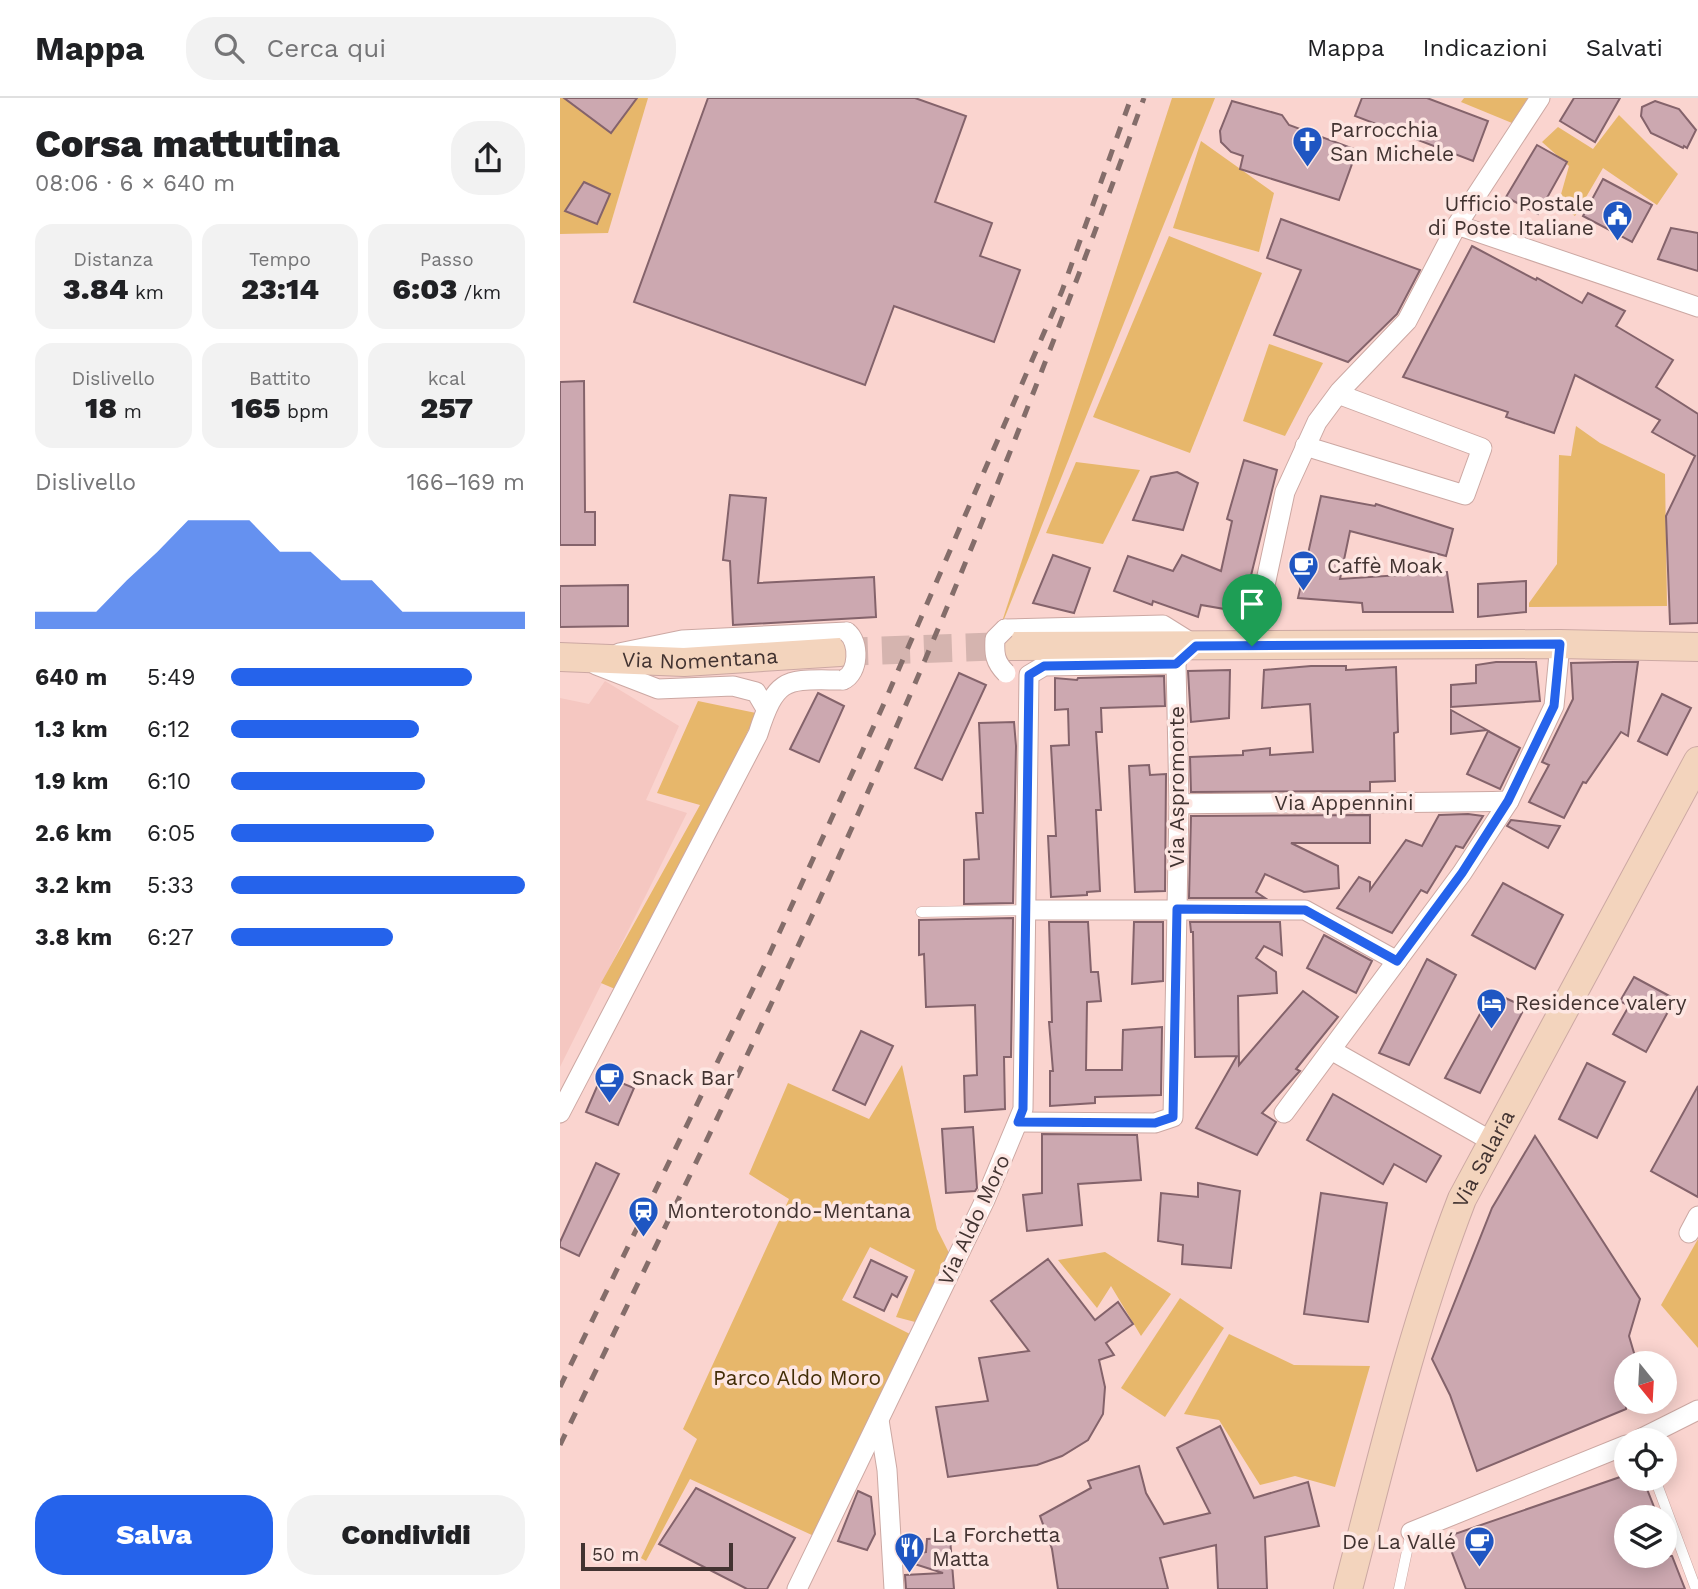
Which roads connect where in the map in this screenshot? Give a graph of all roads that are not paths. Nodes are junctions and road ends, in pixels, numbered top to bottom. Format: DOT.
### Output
graph roads {
  1 [pos="1540,98"];
  2 [pos="1457,225"];
  3 [pos="1698,307"];
  4 [pos="1338,394"];
  5 [pos="1305,446"];
  6 [pos="844,642"];
  7 [pos="1560,644"];
  8 [pos="1252,646"];
  9 [pos="1698,647"];
  10 [pos="1006,649"];
  11 [pos="1186,655"];
  12 [pos="578,657"];
  13 [pos="1027,695"];
  14 [pos="766,709"];
  15 [pos="1698,761"];
  16 [pos="1508,801"];
  17 [pos="1179,804"];
  18 [pos="1177,909"];
  19 [pos="1026,910"];
  20 [pos="921,912"];
  21 [pos="1397,961"];
  22 [pos="1331,1051"];
  23 [pos="560,1113"];
  24 [pos="1284,1113"];
  25 [pos="1018,1122"];
  26 [pos="1493,1142"];
  27 [pos="1698,1410"];
  28 [pos="879,1420"];
  29 [pos="1663,1428"];
  30 [pos="1614,1450"];
  31 [pos="1659,1491"];
  32 [pos="1411,1532"];
  33 [pos="797,1589"];
  34 [pos="894,1589"];
  35 [pos="1348,1589"];
  36 [pos="1399,1589"];
  37 [pos="1696,1589"];
  1 -- 2 [label="street"];
  2 -- 3 [label="street"];
  2 -- 4 [label="street"];
  4 -- 5 [label="street"];
  4 -- 5 [label="street"];
  5 -- 8 [label="street"];
  6 -- 12 [label="main road, Via Nomentana"];
  6 -- 14 [label="street, bridge"];
  7 -- 8 [label="main road"];
  7 -- 9 [label="main road"];
  7 -- 16 [label="street"];
  8 -- 11 [label="main road"];
  10 -- 11 [label="main road"];
  10 -- 13 [label="street"];
  11 -- 13 [label="street"];
  11 -- 17 [label="street, Via Aspromonte"];
  12 -- 14 [label="street"];
  13 -- 19 [label="street, Via Aldo Moro"];
  14 -- 23 [label="street"];
  15 -- 26 [label="main road, Via Salaria"];
  16 -- 17 [label="street, Via Appennini"];
  16 -- 21 [label="street"];
  17 -- 18 [label="street, Via Aspromonte"];
  18 -- 19 [label="street"];
  18 -- 21 [label="street"];
  18 -- 25 [label="street, Via Aspromonte"];
  19 -- 20 [label="lane"];
  19 -- 25 [label="street, Via Aldo Moro"];
  21 -- 22 [label="street"];
  22 -- 24 [label="street"];
  22 -- 26 [label="street"];
  25 -- 28 [label="street, Via Aldo Moro"];
  26 -- 35 [label="main road, Via Salaria"];
  27 -- 29 [label="street"];
  28 -- 33 [label="street, Via Aldo Moro"];
  28 -- 34 [label="street"];
  30 -- 32 [label="street"];
  31 -- 37 [label="lane"];
  32 -- 36 [label="lane"];
}
